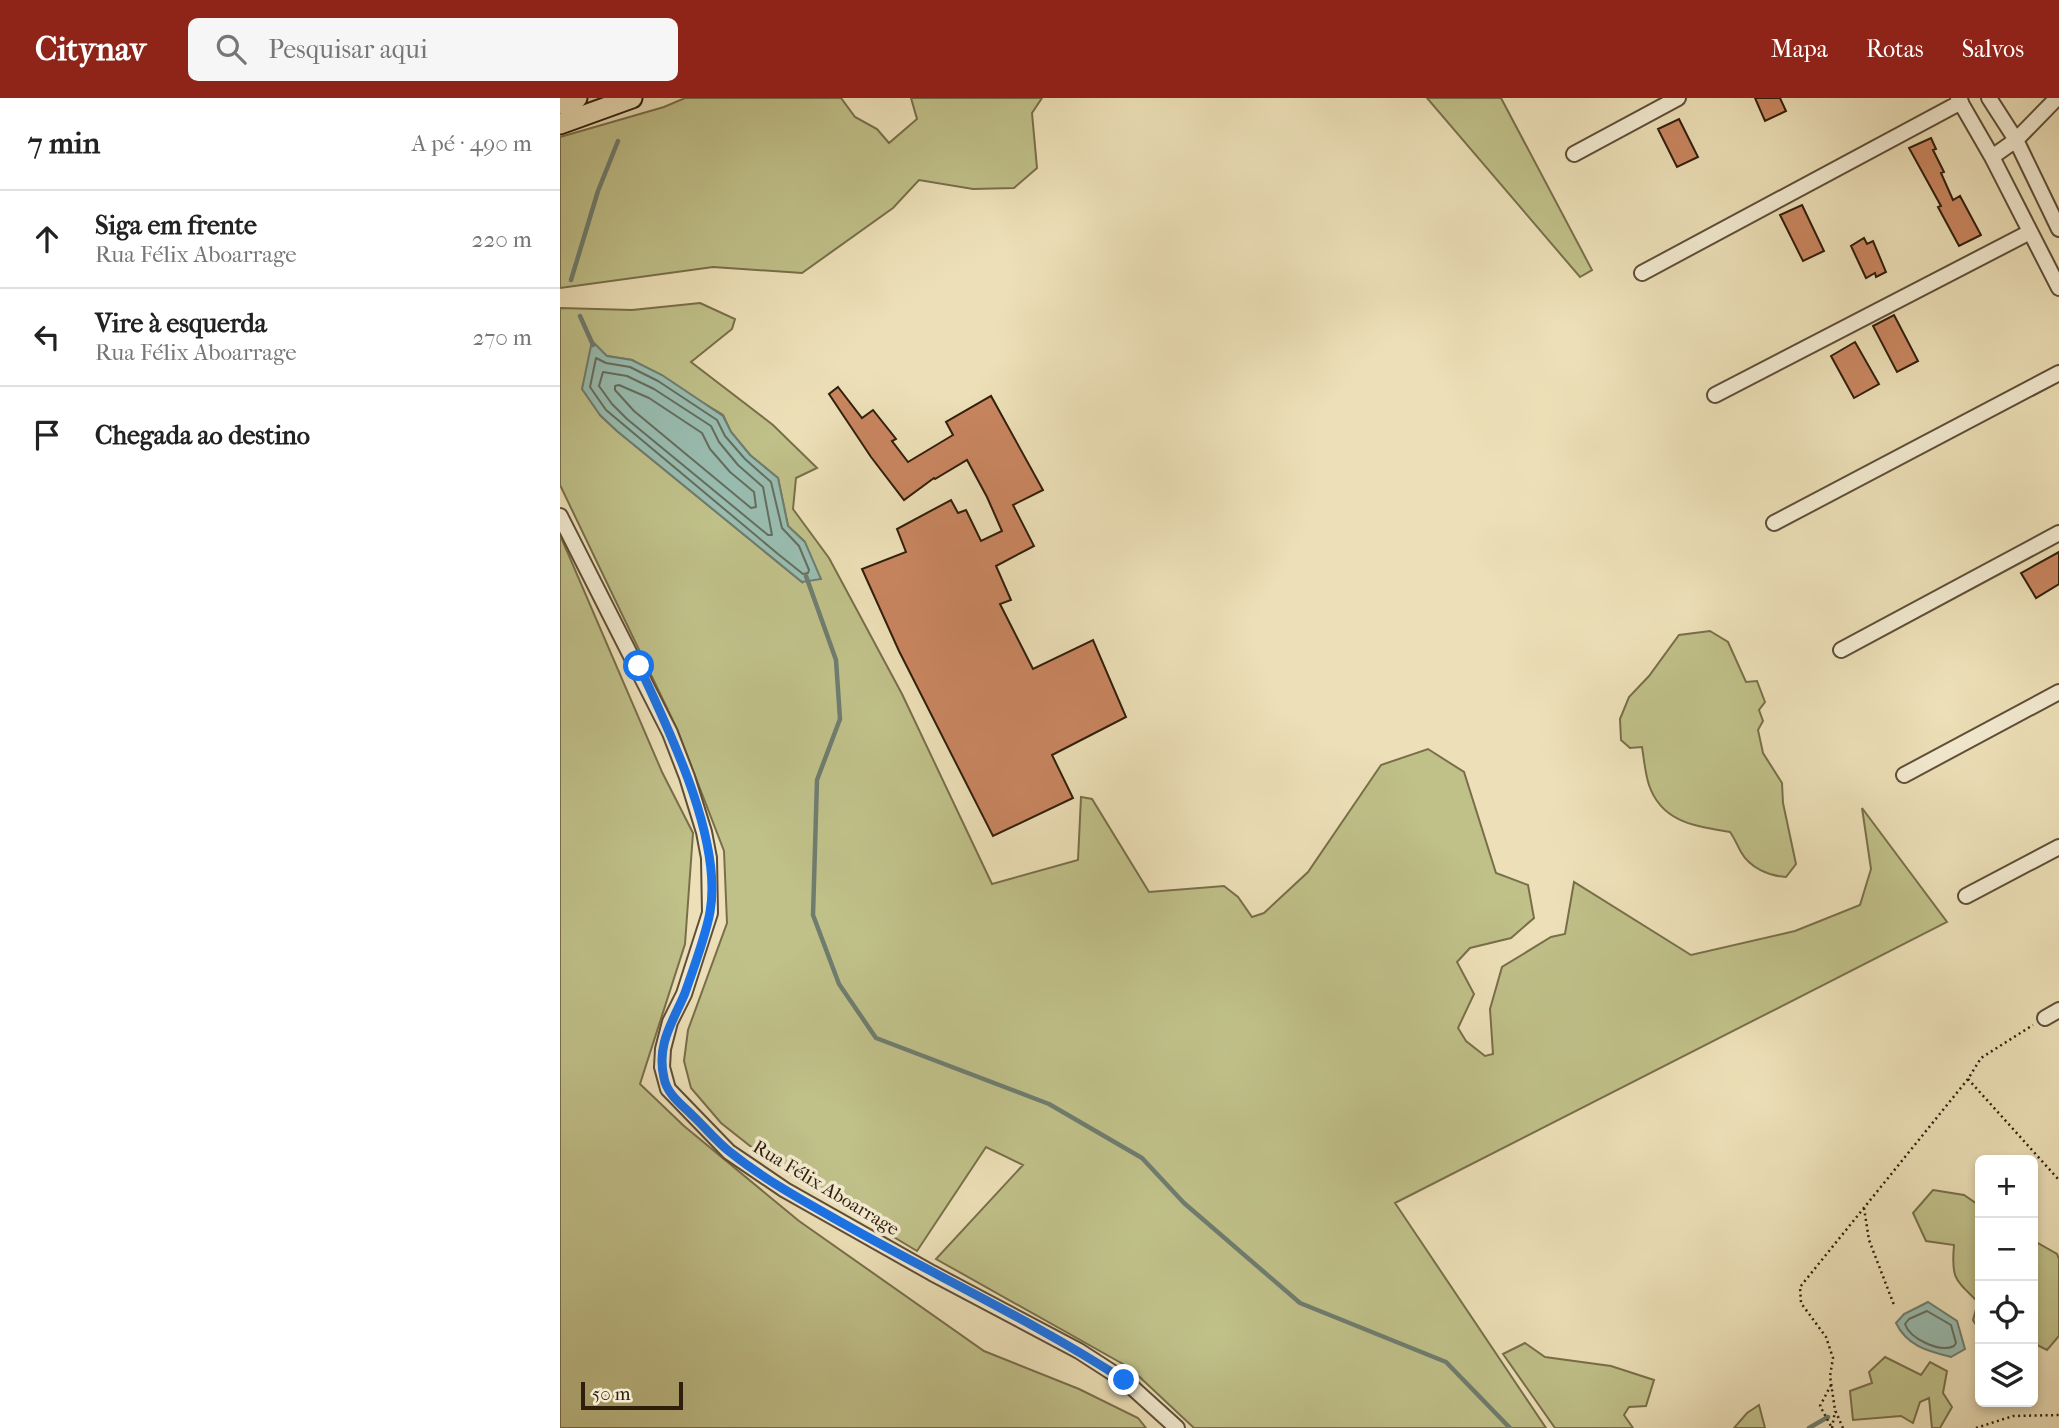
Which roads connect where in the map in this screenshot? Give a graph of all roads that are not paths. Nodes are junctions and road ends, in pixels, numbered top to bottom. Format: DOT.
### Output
graph roads {
  1 [pos="577,98"];
  2 [pos="632,98"];
  3 [pos="1678,98"];
  4 [pos="1989,98"];
  5 [pos="2057,98"];
  6 [pos="1960,100"];
  7 [pos="560,104"];
  8 [pos="560,124"];
  9 [pos="2016,140"];
  10 [pos="1574,154"];
  11 [pos="1992,157"];
  12 [pos="2059,229"];
  13 [pos="2030,232"];
  14 [pos="1642,273"];
  15 [pos="2059,288"];
  16 [pos="2059,373"];
  17 [pos="1715,395"];
  18 [pos="560,516"];
  19 [pos="1774,523"];
  20 [pos="2059,533"];
  21 [pos="1841,650"];
  22 [pos="2059,692"];
  23 [pos="1904,775"];
  24 [pos="2059,848"];
  25 [pos="1966,896"];
  26 [pos="2059,1010"];
  27 [pos="2045,1018"];
  28 [pos="1177,1428"];
  1 -- 7 [label="main road"];
  2 -- 8 [label="main road"];
  3 -- 10 [label="street"];
  4 -- 9 [label="street"];
  5 -- 9 [label="street"];
  6 -- 11 [label="street"];
  6 -- 14 [label="street"];
  9 -- 11 [label="street"];
  9 -- 12 [label="street"];
  11 -- 13 [label="street"];
  13 -- 15 [label="street"];
  13 -- 17 [label="street"];
  16 -- 19 [label="street"];
  18 -- 28 [label="street, Rua Félix Aboarrage"];
  20 -- 21 [label="street"];
  22 -- 23 [label="street"];
  24 -- 25 [label="street"];
  26 -- 27 [label="street"];
}
